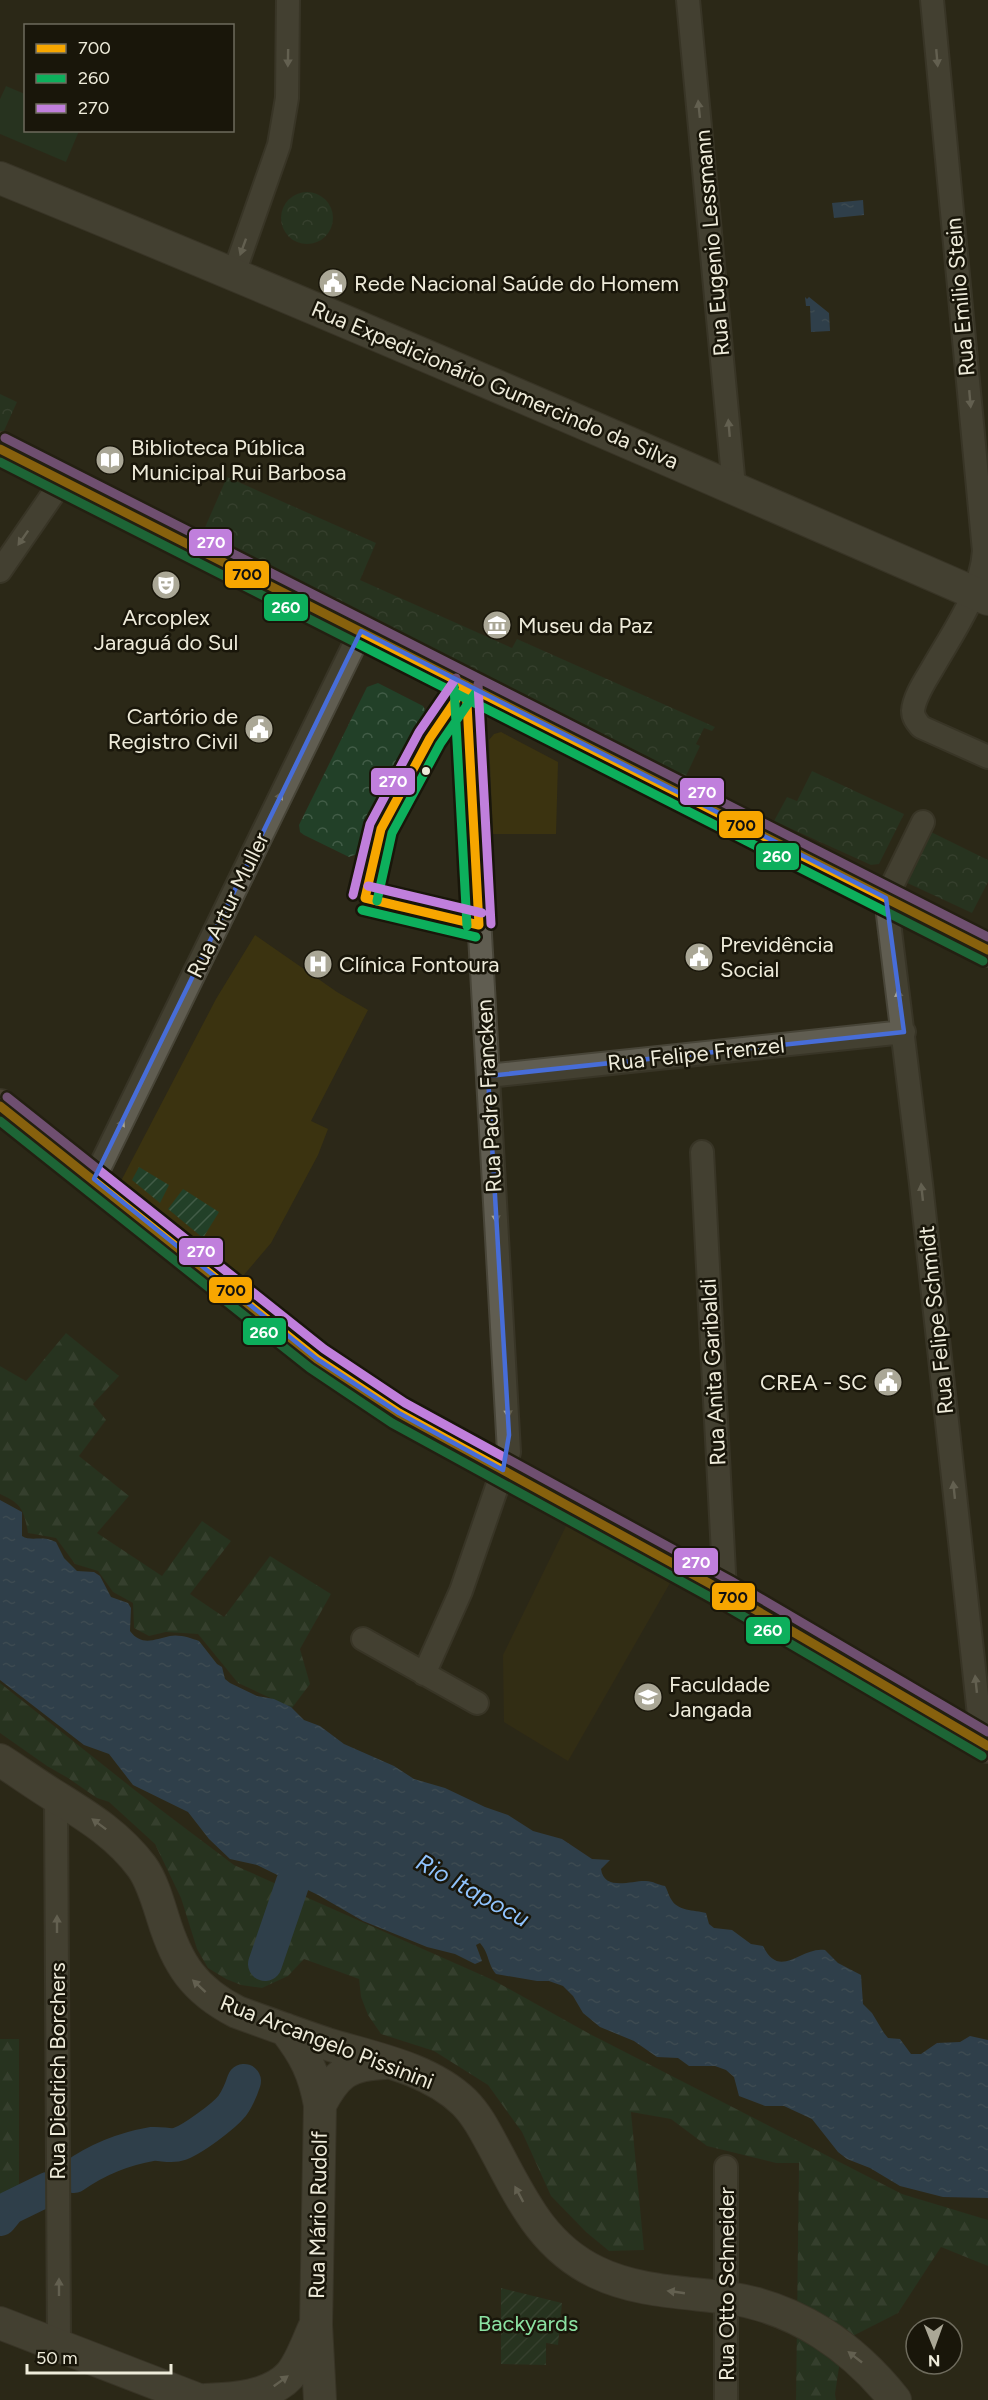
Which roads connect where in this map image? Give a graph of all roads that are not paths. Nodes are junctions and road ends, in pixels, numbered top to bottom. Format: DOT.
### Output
graph roads {
  1 [pos="288,0"];
  2 [pos="688,0"];
  3 [pos="932,0"];
  4 [pos="0,178"];
  5 [pos="234,273"];
  6 [pos="0,449"];
  7 [pos="62,481"];
  8 [pos="734,487"];
  9 [pos="0,571"];
  10 [pos="981,596"];
  11 [pos="361,631"];
  12 [pos="466,685"];
  13 [pos="988,757"];
  14 [pos="923,822"];
  15 [pos="886,898"];
  16 [pos="988,950"];
  17 [pos="904,1032"];
  18 [pos="488,1076"];
  19 [pos="0,1106"];
  20 [pos="702,1152"];
  21 [pos="94,1179"];
  22 [pos="503,1470"];
  23 [pos="725,1592"];
  24 [pos="363,1640"];
  25 [pos="424,1674"];
  26 [pos="477,1703"];
  27 [pos="985,1744"];
  28 [pos="0,1760"];
  29 [pos="56,1797"];
  30 [pos="285,2029"];
  31 [pos="388,2063"];
  32 [pos="320,2105"];
  33 [pos="726,2167"];
  34 [pos="727,2298"];
  35 [pos="0,2323"];
  36 [pos="316,2325"];
  37 [pos="59,2346"];
  38 [pos="162,2393"];
  39 [pos="199,2400"];
  40 [pos="205,2400"];
  41 [pos="320,2400"];
  42 [pos="726,2400"];
  43 [pos="895,2400"];
  1 -- 5 [label="street, one-way"];
  8 -- 2 [label="street, Rua Eugenio Lessmann, one-way"];
  3 -- 10 [label="street, Rua Emilio Stein, one-way"];
  4 -- 5 [label="main road, Rua Expedicionário Gumercindo da Silva"];
  5 -- 8 [label="main road, Rua Expedicionário Gumercindo da Silva"];
  6 -- 7 [label="highway"];
  7 -- 9 [label="street, one-way"];
  7 -- 11 [label="highway"];
  8 -- 10 [label="main road, Rua Expedicionário Gumercindo da Silva"];
  10 -- 13 [label="street, Rua Emilio Stein"];
  11 -- 12 [label="highway"];
  21 -- 11 [label="street, Rua Artur Muller, one-way"];
  12 -- 15 [label="highway"];
  12 -- 18 [label="street, Rua Padre Francken"];
  14 -- 15 [label="street"];
  15 -- 16 [label="highway"];
  17 -- 15 [label="street, Rua Felipe Schmidt, one-way"];
  17 -- 18 [label="street, Rua Felipe Frenzel"];
  27 -- 17 [label="street, Rua Felipe Schmidt, one-way"];
  18 -- 22 [label="street, Rua Padre Francken, one-way"];
  19 -- 21 [label="highway"];
  20 -- 23 [label="street, Rua Anita Garibaldi"];
  21 -- 22 [label="highway"];
  22 -- 23 [label="highway"];
  22 -- 25 [label="street, Rua Padre Francken"];
  23 -- 27 [label="highway"];
  24 -- 25 [label="street"];
  25 -- 26 [label="street"];
  28 -- 29 [label="main road, Rua Arcangelo Pissinini"];
  30 -- 29 [label="main road, Rua Arcangelo Pissinini, one-way"];
  37 -- 29 [label="street, Rua Diedrich Borchers, one-way"];
  30 -- 31 [label="main road, Rua Arcangelo Pissinini"];
  30 -- 32 [label="main road, Rua Mário Rudolf"];
  31 -- 32 [label="main road, Rua Mário Rudolf"];
  34 -- 31 [label="main road, Rua Arcangelo Pissinini, one-way"];
  32 -- 36 [label="main road, Rua Mário Rudolf"];
  33 -- 34 [label="street, Rua Otto Schneider"];
  34 -- 42 [label="street, Rua Otto Schneider"];
  43 -- 34 [label="main road, Rua Arcangelo Pissinini, one-way"];
  35 -- 37 [label="main road"];
  40 -- 36 [label="main road, Rua Mário Rudolf, one-way"];
  36 -- 41 [label="main road, Rua Mário Rudolf"];
  37 -- 38 [label="main road"];
  38 -- 39 [label="main road"];
}
